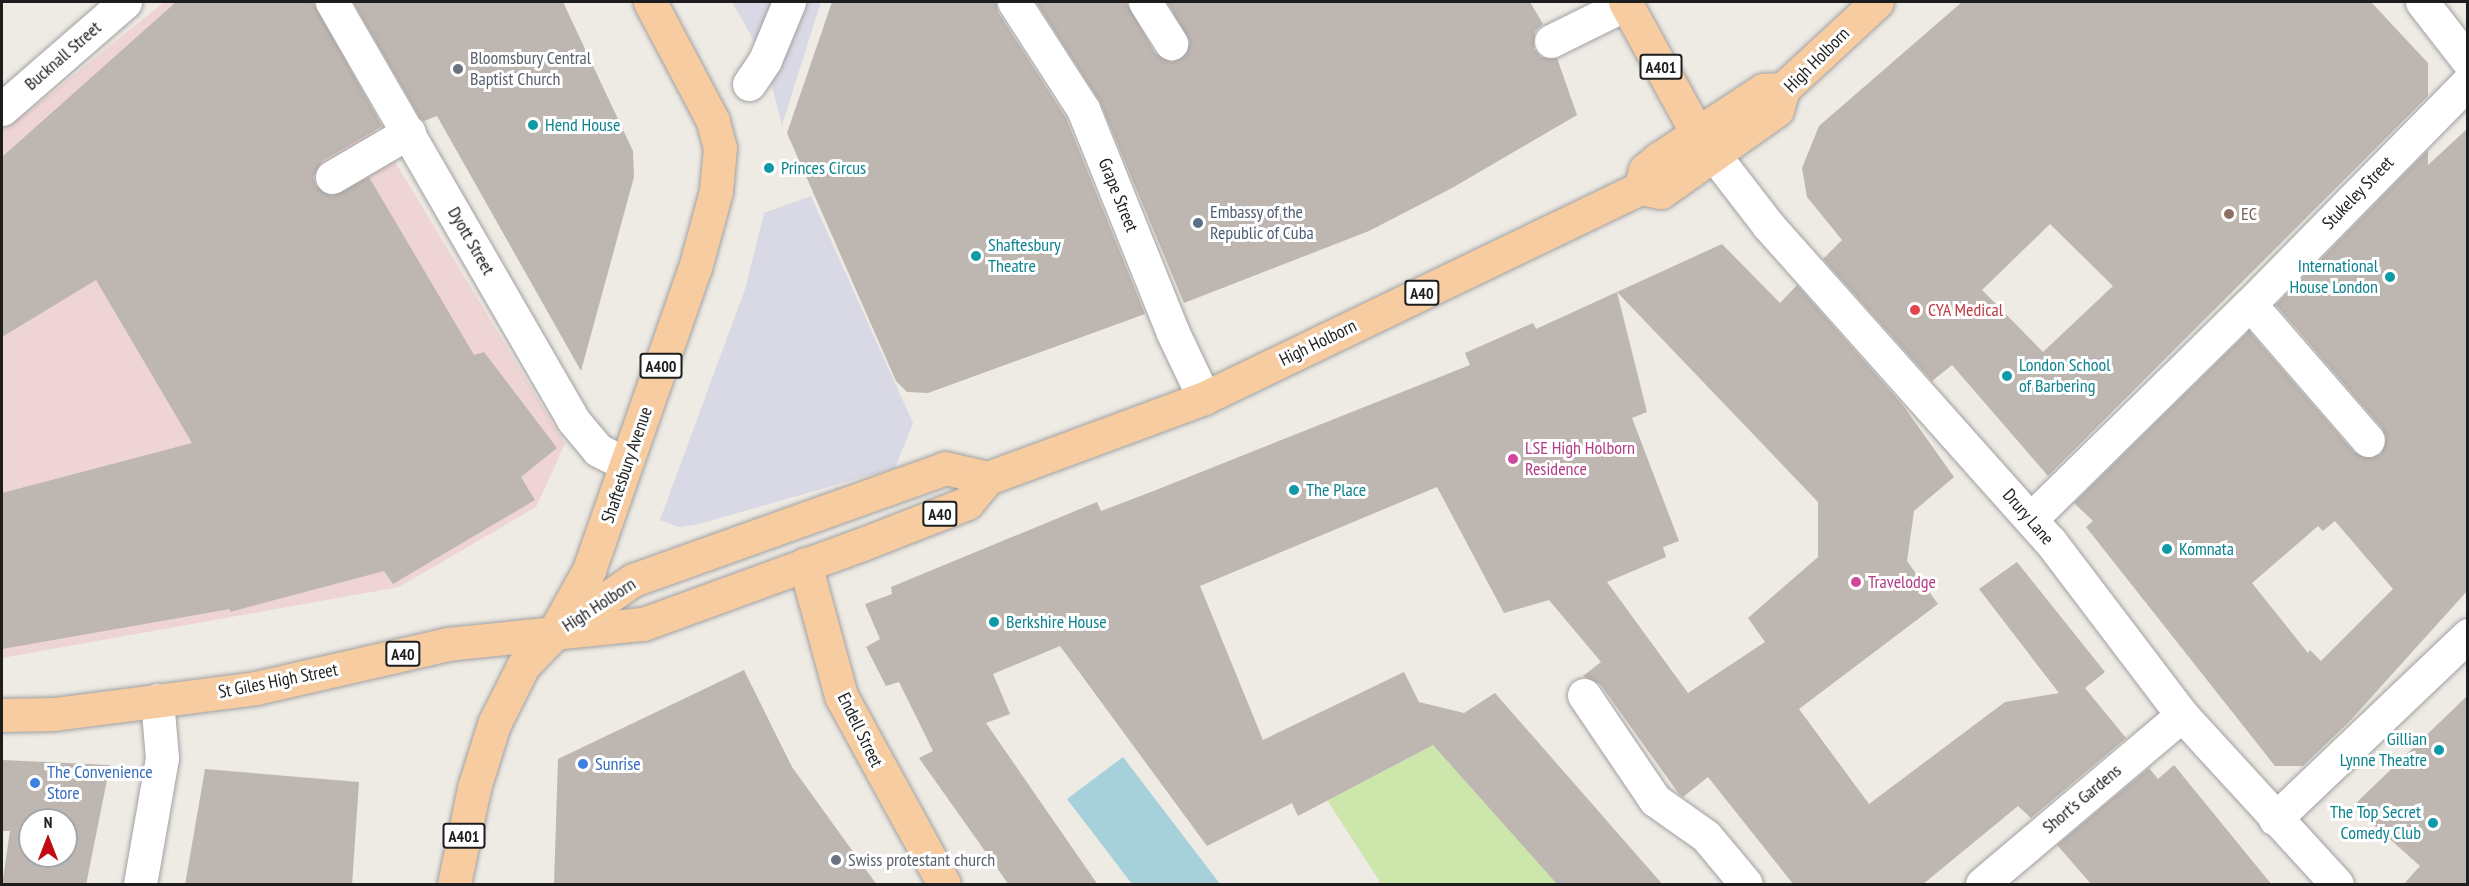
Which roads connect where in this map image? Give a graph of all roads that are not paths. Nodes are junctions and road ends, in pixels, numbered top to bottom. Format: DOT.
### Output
graph roads {
  1 [pos="125,2"];
  2 [pos="332,2"];
  3 [pos="650,2"];
  4 [pos="789,2"];
  5 [pos="1014,2"];
  6 [pos="1145,2"];
  7 [pos="1877,2"];
  8 [pos="2422,2"];
  9 [pos="1626,3"];
  10 [pos="1551,41"];
  11 [pos="1171,43"];
  12 [pos="2468,61"];
  13 [pos="2468,82"];
  14 [pos="749,84"];
  15 [pos="2,109"];
  16 [pos="415,144"];
  17 [pos="1704,144"];
  18 [pos="332,177"];
  19 [pos="2250,304"];
  20 [pos="1204,398"];
  21 [pos="2368,440"];
  22 [pos="626,464"];
  23 [pos="988,477"];
  24 [pos="2038,512"];
  25 [pos="805,564"];
  26 [pos="2468,635"];
  27 [pos="552,636"];
  28 [pos="1584,695"];
  29 [pos="157,700"];
  30 [pos="2,715"];
  31 [pos="2182,715"];
  32 [pos="2275,819"];
  33 [pos="140,885"];
  34 [pos="454,885"];
  35 [pos="944,885"];
  36 [pos="1746,885"];
  37 [pos="1982,885"];
  38 [pos="2337,885"];
  1 -- 15 [label="street, Bucknall Street"];
  2 -- 16 [label="street, Dyott Street"];
  3 -- 22 [label="main road, Shaftesbury Avenue / A400"];
  4 -- 14 [label="street"];
  5 -- 20 [label="street, Grape Street"];
  6 -- 11 [label="street"];
  7 -- 17 [label="main road, High Holborn"];
  8 -- 12 [label="street"];
  9 -- 10 [label="street"];
  9 -- 17 [label="main road, A401"];
  13 -- 19 [label="street, Stukeley Street"];
  16 -- 18 [label="street"];
  16 -- 22 [label="street, Dyott Street"];
  17 -- 20 [label="main road, High Holborn / A40"];
  17 -- 31 [label="street, Drury Lane"];
  19 -- 21 [label="street"];
  19 -- 24 [label="street, Stukeley Street"];
  20 -- 23 [label="main road, High Holborn / A40"];
  22 -- 27 [label="main road, Shaftesbury Avenue / A400"];
  23 -- 25 [label="main road, High Holborn / A40"];
  23 -- 27 [label="main road, High Holborn"];
  25 -- 27 [label="main road, High Holborn / A40"];
  25 -- 35 [label="main road, Endell Street"];
  26 -- 32 [label="street"];
  27 -- 29 [label="main road, St Giles High Street / A40"];
  27 -- 34 [label="main road, Shaftesbury Avenue / A401"];
  28 -- 36 [label="street"];
  29 -- 30 [label="main road, St Giles High Street / A40"];
  29 -- 33 [label="street"];
  31 -- 32 [label="street, Drury Lane"];
  31 -- 37 [label="street, Short's Gardens"];
  32 -- 38 [label="street, Drury Lane"];
}
